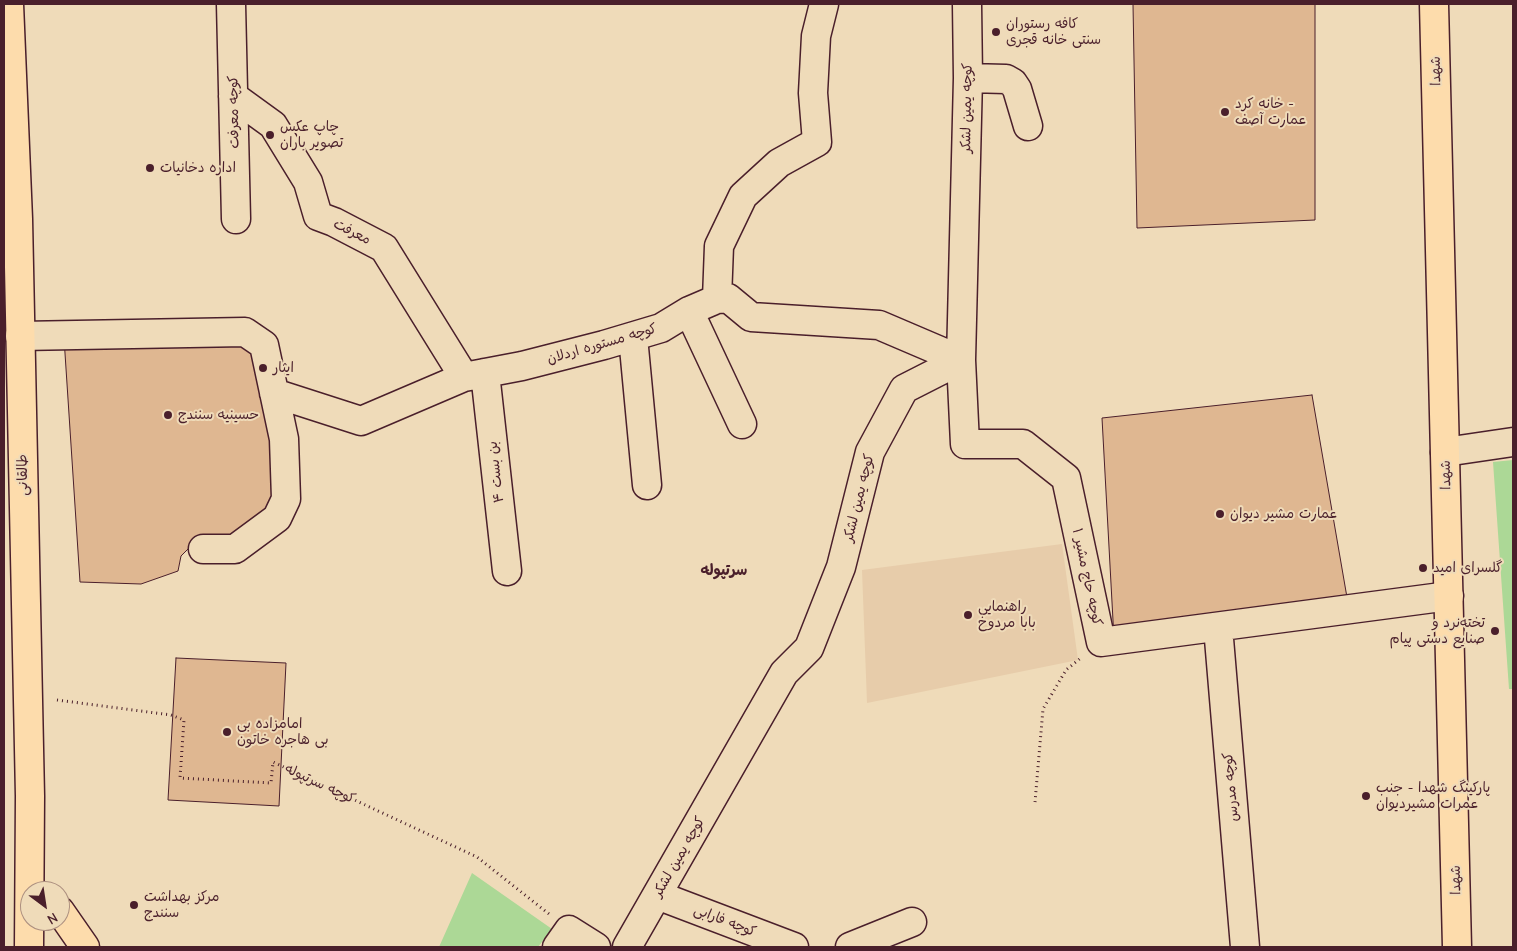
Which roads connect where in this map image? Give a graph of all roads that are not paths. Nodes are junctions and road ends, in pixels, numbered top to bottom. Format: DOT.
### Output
graph roads {
  1 [pos="9,4"];
  2 [pos="231,4"];
  3 [pos="824,4"];
  4 [pos="967,4"];
  5 [pos="1434,4"];
  6 [pos="968,78"];
  7 [pos="233,96"];
  8 [pos="1028,126"];
  9 [pos="10,188"];
  10 [pos="236,220"];
  11 [pos="718,299"];
  12 [pos="689,311"];
  13 [pos="20,336"];
  14 [pos="633,336"];
  15 [pos="961,360"];
  16 [pos="475,375"];
  17 [pos="274,393"];
  18 [pos="742,424"];
  19 [pos="1513,442"];
  20 [pos="1445,452"];
  21 [pos="647,485"];
  22 [pos="203,549"];
  23 [pos="507,570"];
  24 [pos="1449,596"];
  25 [pos="1218,627"];
  26 [pos="30,866"];
  27 [pos="40,881"];
  28 [pos="657,895"];
  29 [pos="912,922"];
  30 [pos="70,925"];
  31 [pos="563,939"];
  32 [pos="28,947"];
  33 [pos="86,947"];
  34 [pos="596,947"];
  35 [pos="627,947"];
  36 [pos="794,947"];
  37 [pos="850,947"];
  38 [pos="1245,947"];
  39 [pos="1457,947"];
  1 -- 9 [label="main road, طالقانی"];
  2 -- 7 [label="street, کوچه معرفت"];
  3 -- 11 [label="street"];
  4 -- 6 [label="street, کوچه یمین لشکر"];
  5 -- 20 [label="main road, شهدا"];
  6 -- 8 [label="street"];
  6 -- 15 [label="street, کوچه یمین لشکر"];
  7 -- 10 [label="street, کوچه معرفت"];
  7 -- 16 [label="street, معرفت"];
  9 -- 13 [label="main road, طالقانی"];
  11 -- 12 [label="street, کوچه مستوره اردلان"];
  11 -- 15 [label="street"];
  12 -- 14 [label="street, کوچه مستوره اردلان"];
  12 -- 18 [label="street"];
  13 -- 17 [label="street"];
  13 -- 26 [label="main road, طالقانی"];
  14 -- 16 [label="street, کوچه مستوره اردلان"];
  14 -- 21 [label="street"];
  15 -- 25 [label="street, کوچه حاج مشیر ۱"];
  15 -- 28 [label="street, کوچه یمین لشکر"];
  16 -- 17 [label="street, کوچه مستوره اردلان"];
  16 -- 23 [label="street, بن بست ۴"];
  17 -- 22 [label="street"];
  19 -- 20 [label="street"];
  20 -- 24 [label="main road, شهدا"];
  24 -- 25 [label="street, کوچه حاج مشیر ۱"];
  24 -- 39 [label="main road, شهدا"];
  25 -- 38 [label="street, کوچه مدرس"];
  26 -- 27 [label="main road"];
  26 -- 32 [label="main road, طالقانی"];
  28 -- 35 [label="street, کوچه یمین لشکر"];
  28 -- 36 [label="street, کوچه فارابی"];
  29 -- 37 [label="street"];
  30 -- 33 [label="main road"];
  31 -- 34 [label="street"];
}
